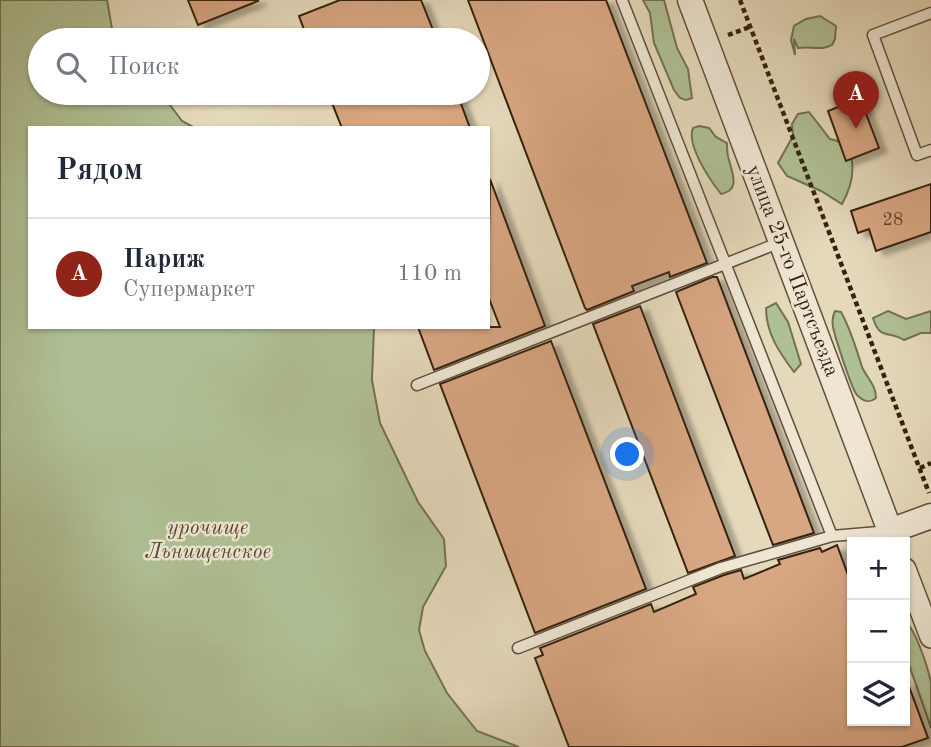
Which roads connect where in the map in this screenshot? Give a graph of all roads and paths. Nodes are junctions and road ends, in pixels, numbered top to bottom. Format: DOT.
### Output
graph roads {
  1 [pos="622,0"];
  2 [pos="690,0"];
  3 [pos="740,0"];
  4 [pos="931,13"];
  5 [pos="931,150"];
  6 [pos="781,242"];
  7 [pos="725,265"];
  8 [pos="417,385"];
  9 [pos="931,463"];
  10 [pos="919,468"];
  11 [pos="931,497"];
  12 [pos="931,516"];
  13 [pos="832,536"];
  14 [pos="892,537"];
  15 [pos="910,582"];
  16 [pos="931,637"];
  17 [pos="518,648"];
  1 -- 7 [label="lane"];
  2 -- 6 [label="street, улица 25-го Партсъезда"];
  3 -- 10 [label="path"];
  4 -- 5 [label="lane"];
  6 -- 7 [label="lane"];
  6 -- 14 [label="street, улица 25-го Партсъезда"];
  7 -- 8 [label="lane"];
  7 -- 13 [label="lane"];
  9 -- 10 [label="path"];
  10 -- 11 [label="path"];
  12 -- 14 [label="street"];
  13 -- 14 [label="lane"];
  13 -- 17 [label="lane"];
  15 -- 16 [label="street"];
}
